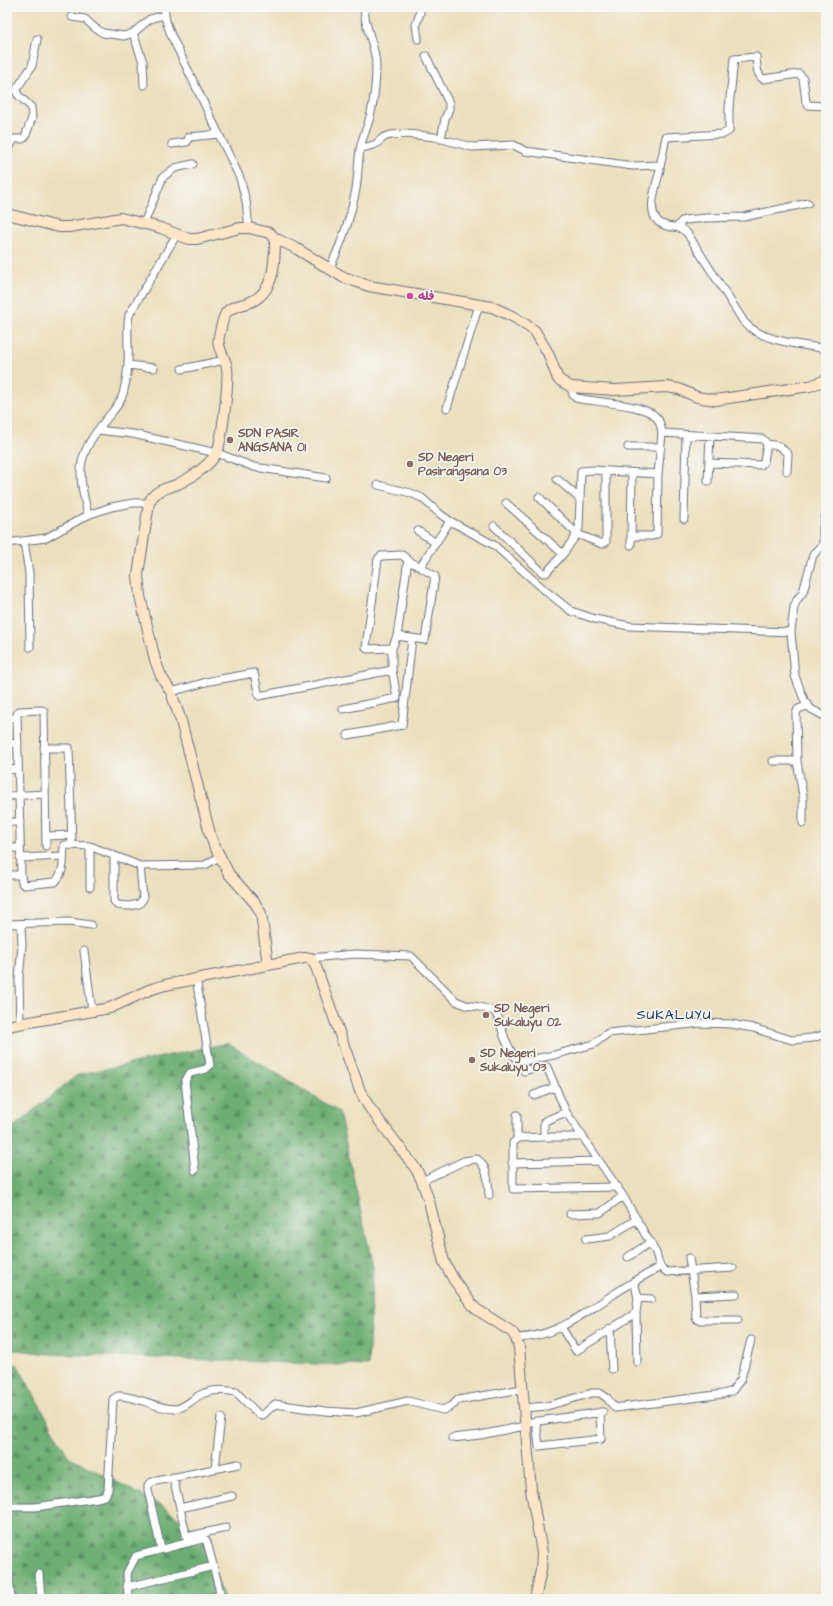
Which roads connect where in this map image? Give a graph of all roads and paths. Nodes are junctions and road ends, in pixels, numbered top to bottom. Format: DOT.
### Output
graph roads {
  1 [pos="364,7"];
  2 [pos="420,7"];
  3 [pos="164,11"];
  4 [pos="72,17"];
  5 [pos="133,33"];
  6 [pos="37,39"];
  7 [pos="418,39"];
  8 [pos="426,56"];
  9 [pos="144,85"];
  10 [pos="826,106"];
  11 [pos="219,134"];
  12 [pos="442,139"];
  13 [pos="172,144"];
  14 [pos="360,149"];
  15 [pos="7,153"];
  16 [pos="192,164"];
  17 [pos="660,167"];
  18 [pos="808,202"];
  19 [pos="7,214"];
  20 [pos="144,223"];
  21 [pos="678,226"];
  22 [pos="249,228"];
  23 [pos="177,234"];
  24 [pos="274,238"];
  25 [pos="328,270"];
  26 [pos="478,305"];
  27 [pos="826,349"];
  28 [pos="225,360"];
  29 [pos="128,365"];
  30 [pos="154,368"];
  31 [pos="182,369"];
  32 [pos="826,380"];
  33 [pos="571,388"];
  34 [pos="447,408"];
  35 [pos="98,430"];
  36 [pos="662,433"];
  37 [pos="686,435"];
  38 [pos="710,436"];
  39 [pos="766,444"];
  40 [pos="628,447"];
  41 [pos="661,447"];
  42 [pos="217,453"];
  43 [pos="709,463"];
  44 [pos="606,471"];
  45 [pos="787,471"];
  46 [pos="632,473"];
  47 [pos="658,474"];
  48 [pos="326,478"];
  49 [pos="557,479"];
  50 [pos="708,481"];
  51 [pos="378,485"];
  52 [pos="539,497"];
  53 [pos="580,499"];
  54 [pos="149,503"];
  55 [pos="506,503"];
  56 [pos="826,514"];
  57 [pos="88,515"];
  58 [pos="684,519"];
  59 [pos="450,521"];
  60 [pos="494,526"];
  61 [pos="418,531"];
  62 [pos="577,534"];
  63 [pos="631,536"];
  64 [pos="24,541"];
  65 [pos="825,542"];
  66 [pos="7,543"];
  67 [pos="436,543"];
  68 [pos="632,544"];
  69 [pos="563,554"];
  70 [pos="408,560"];
  71 [pos="420,567"];
  72 [pos="791,632"];
  73 [pos="397,636"];
  74 [pos="412,639"];
  75 [pos="30,647"];
  76 [pos="392,648"];
  77 [pos="392,670"];
  78 [pos="171,692"];
  79 [pos="397,698"];
  80 [pos="807,706"];
  81 [pos="404,708"];
  82 [pos="343,709"];
  83 [pos="826,717"];
  84 [pos="7,718"];
  85 [pos="17,718"];
  86 [pos="348,735"];
  87 [pos="18,743"];
  88 [pos="7,744"];
  89 [pos="44,748"];
  90 [pos="773,761"];
  91 [pos="797,761"];
  92 [pos="18,769"];
  93 [pos="7,770"];
  94 [pos="45,794"];
  95 [pos="19,795"];
  96 [pos="7,796"];
  97 [pos="7,822"];
  98 [pos="20,822"];
  99 [pos="803,823"];
  100 [pos="72,835"];
  101 [pos="46,836"];
  102 [pos="72,845"];
  103 [pos="46,846"];
  104 [pos="90,846"];
  105 [pos="7,848"];
  106 [pos="20,848"];
  107 [pos="63,856"];
  108 [pos="114,856"];
  109 [pos="219,857"];
  110 [pos="20,858"];
  111 [pos="140,866"];
  112 [pos="7,875"];
  113 [pos="21,875"];
  114 [pos="90,886"];
  115 [pos="7,924"];
  116 [pos="21,924"];
  117 [pos="91,925"];
  118 [pos="84,951"];
  119 [pos="311,958"];
  120 [pos="268,965"];
  121 [pos="196,978"];
  122 [pos="92,1011"];
  123 [pos="20,1024"];
  124 [pos="7,1026"];
  125 [pos="826,1034"];
  126 [pos="524,1071"];
  127 [pos="555,1087"];
  128 [pos="534,1095"];
  129 [pos="566,1112"];
  130 [pos="517,1115"];
  131 [pos="544,1137"];
  132 [pos="582,1137"];
  133 [pos="518,1138"];
  134 [pos="599,1161"];
  135 [pos="512,1162"];
  136 [pos="195,1170"];
  137 [pos="422,1181"];
  138 [pos="618,1187"];
  139 [pos="489,1195"];
  140 [pos="623,1196"];
  141 [pos="570,1214"];
  142 [pos="637,1219"];
  143 [pos="586,1239"];
  144 [pos="651,1242"];
  145 [pos="628,1257"];
  146 [pos="689,1258"];
  147 [pos="660,1267"];
  148 [pos="733,1268"];
  149 [pos="692,1271"];
  150 [pos="634,1281"];
  151 [pos="736,1294"];
  152 [pos="695,1296"];
  153 [pos="638,1298"];
  154 [pos="651,1299"];
  155 [pos="636,1313"];
  156 [pos="738,1320"];
  157 [pos="560,1327"];
  158 [pos="610,1329"];
  159 [pos="516,1338"];
  160 [pos="752,1340"];
  161 [pos="637,1362"];
  162 [pos="612,1369"];
  163 [pos="522,1389"];
  164 [pos="524,1408"];
  165 [pos="221,1418"];
  166 [pos="529,1423"];
  167 [pos="452,1438"];
  168 [pos="238,1464"];
  169 [pos="215,1468"];
  170 [pos="173,1477"];
  171 [pos="232,1496"];
  172 [pos="7,1506"];
  173 [pos="180,1508"];
  174 [pos="226,1528"];
  175 [pos="187,1540"];
  176 [pos="161,1549"];
  177 [pos="214,1566"];
  178 [pos="7,1573"];
  179 [pos="38,1574"];
  180 [pos="127,1587"];
  181 [pos="11,1599"];
  182 [pos="41,1599"];
  183 [pos="128,1599"];
  184 [pos="207,1599"];
  185 [pos="536,1599"];
  1 -- 14 [label="street"];
  2 -- 7 [label="street"];
  3 -- 5 [label="street"];
  3 -- 11 [label="street"];
  4 -- 5 [label="street"];
  5 -- 9 [label="street"];
  6 -- 15 [label="street"];
  8 -- 12 [label="street"];
  10 -- 17 [label="street"];
  11 -- 13 [label="street"];
  11 -- 22 [label="street"];
  12 -- 14 [label="street"];
  12 -- 17 [label="street"];
  14 -- 25 [label="street"];
  16 -- 20 [label="street"];
  17 -- 21 [label="street"];
  18 -- 21 [label="street"];
  19 -- 20 [label="street"];
  20 -- 23 [label="street"];
  21 -- 27 [label="street"];
  22 -- 23 [label="street"];
  22 -- 24 [label="street"];
  23 -- 29 [label="street"];
  24 -- 25 [label="street"];
  24 -- 28 [label="street"];
  25 -- 26 [label="street"];
  26 -- 33 [label="street"];
  26 -- 34 [label="street"];
  28 -- 31 [label="street"];
  28 -- 42 [label="street"];
  29 -- 30 [label="street"];
  29 -- 35 [label="street"];
  32 -- 33 [label="street"];
  33 -- 36 [label="street"];
  35 -- 42 [label="street"];
  35 -- 57 [label="street"];
  36 -- 37 [label="street"];
  36 -- 41 [label="street"];
  37 -- 38 [label="street"];
  37 -- 58 [label="street"];
  38 -- 39 [label="street"];
  38 -- 43 [label="street"];
  39 -- 43 [label="street"];
  39 -- 45 [label="street"];
  40 -- 41 [label="street"];
  41 -- 47 [label="street"];
  42 -- 48 [label="street"];
  42 -- 54 [label="street"];
  43 -- 50 [label="street"];
  44 -- 46 [label="street"];
  44 -- 53 [label="street"];
  44 -- 62 [label="street"];
  46 -- 47 [label="street"];
  46 -- 63 [label="street"];
  47 -- 63 [label="street"];
  49 -- 53 [label="street"];
  51 -- 59 [label="street"];
  52 -- 62 [label="street"];
  53 -- 62 [label="street"];
  54 -- 57 [label="street"];
  54 -- 78 [label="street"];
  55 -- 69 [label="street"];
  56 -- 65 [label="street"];
  57 -- 64 [label="street"];
  59 -- 67 [label="street"];
  59 -- 72 [label="street"];
  60 -- 69 [label="street"];
  61 -- 67 [label="street"];
  62 -- 69 [label="street"];
  63 -- 68 [label="street"];
  64 -- 66 [label="street"];
  64 -- 75 [label="street"];
  65 -- 72 [label="street"];
  67 -- 71 [label="street"];
  70 -- 71 [label="street"];
  70 -- 73 [label="street"];
  70 -- 76 [label="street"];
  71 -- 74 [label="street"];
  72 -- 80 [label="street"];
  73 -- 74 [label="street"];
  73 -- 76 [label="street"];
  74 -- 81 [label="street"];
  76 -- 77 [label="street"];
  77 -- 78 [label="street"];
  77 -- 79 [label="street"];
  78 -- 109 [label="street"];
  79 -- 81 [label="street"];
  79 -- 82 [label="street"];
  80 -- 83 [label="street"];
  80 -- 91 [label="street"];
  81 -- 86 [label="street"];
  84 -- 85 [label="street"];
  85 -- 87 [label="street"];
  85 -- 89 [label="street"];
  87 -- 88 [label="street"];
  87 -- 92 [label="street"];
  89 -- 94 [label="street"];
  89 -- 100 [label="street"];
  90 -- 91 [label="street"];
  91 -- 99 [label="street"];
  92 -- 93 [label="street"];
  92 -- 95 [label="street"];
  94 -- 95 [label="street"];
  94 -- 101 [label="street"];
  95 -- 96 [label="street"];
  95 -- 98 [label="street"];
  97 -- 98 [label="street"];
  98 -- 106 [label="street"];
  100 -- 101 [label="street"];
  100 -- 102 [label="street"];
  101 -- 103 [label="street"];
  102 -- 104 [label="street"];
  102 -- 107 [label="street"];
  104 -- 108 [label="street"];
  104 -- 114 [label="street"];
  105 -- 106 [label="street"];
  106 -- 110 [label="street"];
  107 -- 110 [label="street"];
  107 -- 113 [label="street"];
  108 -- 111 [label="street"];
  108 -- 111 [label="street"];
  109 -- 111 [label="street"];
  109 -- 120 [label="street"];
  110 -- 113 [label="street"];
  112 -- 113 [label="street"];
  115 -- 116 [label="street"];
  116 -- 117 [label="street"];
  116 -- 123 [label="street"];
  118 -- 122 [label="street"];
  119 -- 120 [label="street"];
  119 -- 125 [label="street"];
  119 -- 137 [label="street"];
  120 -- 121 [label="street"];
  121 -- 122 [label="street"];
  121 -- 136 [label="street"];
  122 -- 123 [label="street"];
  123 -- 124 [label="street"];
  126 -- 127 [label="street"];
  127 -- 128 [label="street"];
  127 -- 129 [label="street"];
  129 -- 131 [label="street"];
  129 -- 132 [label="street"];
  130 -- 133 [label="street"];
  131 -- 132 [label="street"];
  131 -- 133 [label="street"];
  132 -- 134 [label="street"];
  133 -- 135 [label="street"];
  134 -- 135 [label="street"];
  134 -- 138 [label="street"];
  135 -- 138 [label="street"];
  137 -- 139 [label="street"];
  137 -- 159 [label="street"];
  138 -- 140 [label="street"];
  140 -- 141 [label="street"];
  140 -- 142 [label="street"];
  142 -- 143 [label="street"];
  142 -- 144 [label="street"];
  144 -- 145 [label="street"];
  144 -- 147 [label="street"];
  146 -- 149 [label="street"];
  147 -- 149 [label="street"];
  147 -- 150 [label="street"];
  148 -- 149 [label="street"];
  149 -- 152 [label="street"];
  150 -- 153 [label="street"];
  150 -- 157 [label="street"];
  151 -- 152 [label="street"];
  152 -- 156 [label="street"];
  153 -- 154 [label="street"];
  153 -- 155 [label="street"];
  155 -- 158 [label="street"];
  155 -- 161 [label="street"];
  157 -- 158 [label="street"];
  157 -- 159 [label="street"];
  158 -- 162 [label="street"];
  159 -- 163 [label="street"];
  160 -- 164 [label="street"];
  163 -- 164 [label="street"];
  163 -- 172 [label="street"];
  164 -- 166 [label="street"];
  165 -- 169 [label="street"];
  166 -- 166 [label="street"];
  166 -- 167 [label="street"];
  166 -- 185 [label="street"];
  168 -- 169 [label="street"];
  169 -- 170 [label="street"];
  170 -- 173 [label="street"];
  170 -- 176 [label="street"];
  171 -- 173 [label="street"];
  173 -- 175 [label="street"];
  174 -- 175 [label="street"];
  175 -- 176 [label="street"];
  175 -- 177 [label="street"];
  176 -- 180 [label="street"];
  177 -- 180 [label="street"];
  177 -- 184 [label="street"];
  178 -- 181 [label="street"];
  179 -- 182 [label="street"];
  180 -- 183 [label="street"];
}
